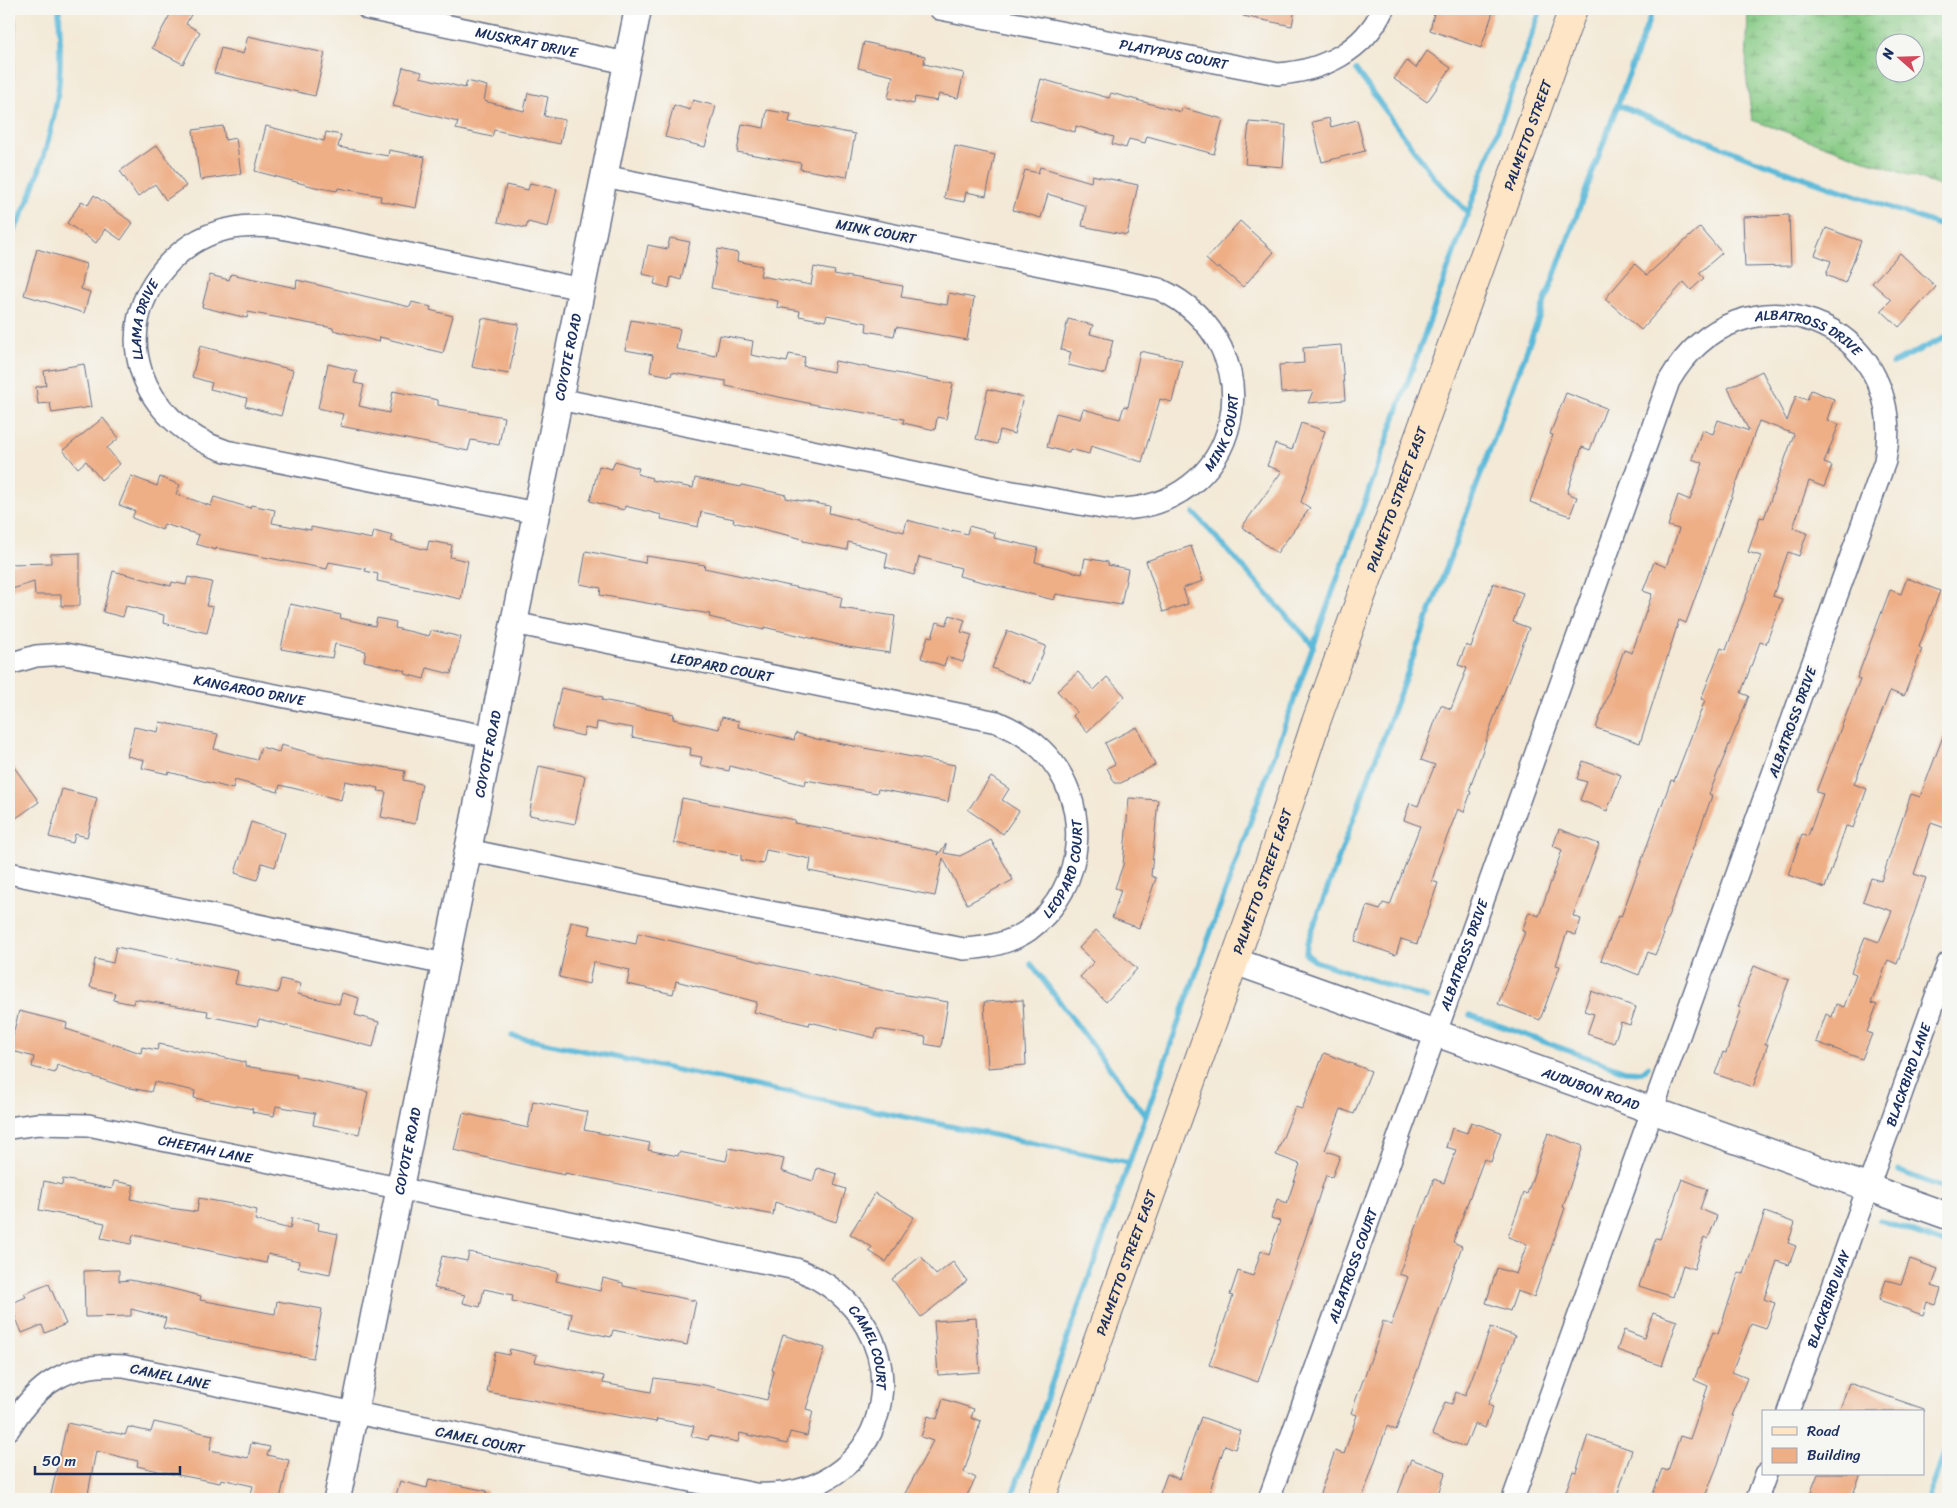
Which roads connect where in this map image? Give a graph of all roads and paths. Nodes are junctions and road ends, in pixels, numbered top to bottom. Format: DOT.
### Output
graph roads {
  1 [pos="368,9"];
  2 [pos="638,9"];
  3 [pos="940,9"];
  4 [pos="1383,9"];
  5 [pos="1573,9"];
  6 [pos="627,63"];
  7 [pos="604,176"];
  8 [pos="1481,264"];
  9 [pos="582,289"];
  10 [pos="559,399"];
  11 [pos="536,514"];
  12 [pos="514,623"];
  13 [pos="9,664"];
  14 [pos="491,737"];
  15 [pos="468,850"];
  16 [pos="9,873"];
  17 [pos="1234,961"];
  18 [pos="1948,963"];
  19 [pos="445,964"];
  20 [pos="1436,1032"];
  21 [pos="1653,1110"];
  22 [pos="9,1128"];
  23 [pos="1868,1187"];
  24 [pos="400,1188"];
  25 [pos="1948,1216"];
  26 [pos="1789,1410"];
  27 [pos="354,1414"];
  28 [pos="9,1429"];
  29 [pos="1765,1476"];
  30 [pos="337,1499"];
  31 [pos="1041,1499"];
  32 [pos="1269,1499"];
  33 [pos="1513,1499"];
  34 [pos="1757,1499"];
  1 -- 6 [label="street, MUSKRAT DRIVE"];
  2 -- 6 [label="street, COYOTE ROAD"];
  3 -- 4 [label="street, PLATYPUS COURT"];
  5 -- 8 [label="main road, PALMETTO STREET"];
  6 -- 7 [label="street, COYOTE ROAD"];
  7 -- 9 [label="street, COYOTE ROAD"];
  7 -- 10 [label="street, MINK COURT"];
  8 -- 17 [label="main road, PALMETTO STREET EAST"];
  9 -- 10 [label="street, COYOTE ROAD"];
  9 -- 11 [label="street, LLAMA DRIVE"];
  10 -- 11 [label="street, COYOTE ROAD"];
  11 -- 12 [label="street, COYOTE ROAD"];
  12 -- 14 [label="street, COYOTE ROAD"];
  12 -- 15 [label="street, LEOPARD COURT"];
  13 -- 14 [label="street, KANGAROO DRIVE"];
  14 -- 15 [label="street, COYOTE ROAD"];
  15 -- 19 [label="street, COYOTE ROAD"];
  16 -- 19 [label="street"];
  17 -- 20 [label="street, AUDUBON ROAD"];
  17 -- 31 [label="main road, PALMETTO STREET EAST"];
  18 -- 23 [label="street, BLACKBIRD LANE"];
  19 -- 24 [label="street, COYOTE ROAD"];
  20 -- 21 [label="street, AUDUBON ROAD"];
  20 -- 21 [label="street, ALBATROSS DRIVE"];
  20 -- 32 [label="street, ALBATROSS COURT"];
  21 -- 23 [label="street, AUDUBON ROAD"];
  21 -- 33 [label="street"];
  22 -- 24 [label="street, CHEETAH LANE"];
  23 -- 25 [label="street, AUDUBON ROAD"];
  23 -- 26 [label="street, BLACKBIRD WAY"];
  24 -- 27 [label="street, COYOTE ROAD"];
  24 -- 27 [label="street, CAMEL COURT"];
  27 -- 28 [label="street, CAMEL LANE"];
  27 -- 30 [label="street, COYOTE ROAD"];
  29 -- 34 [label="street"];
}
